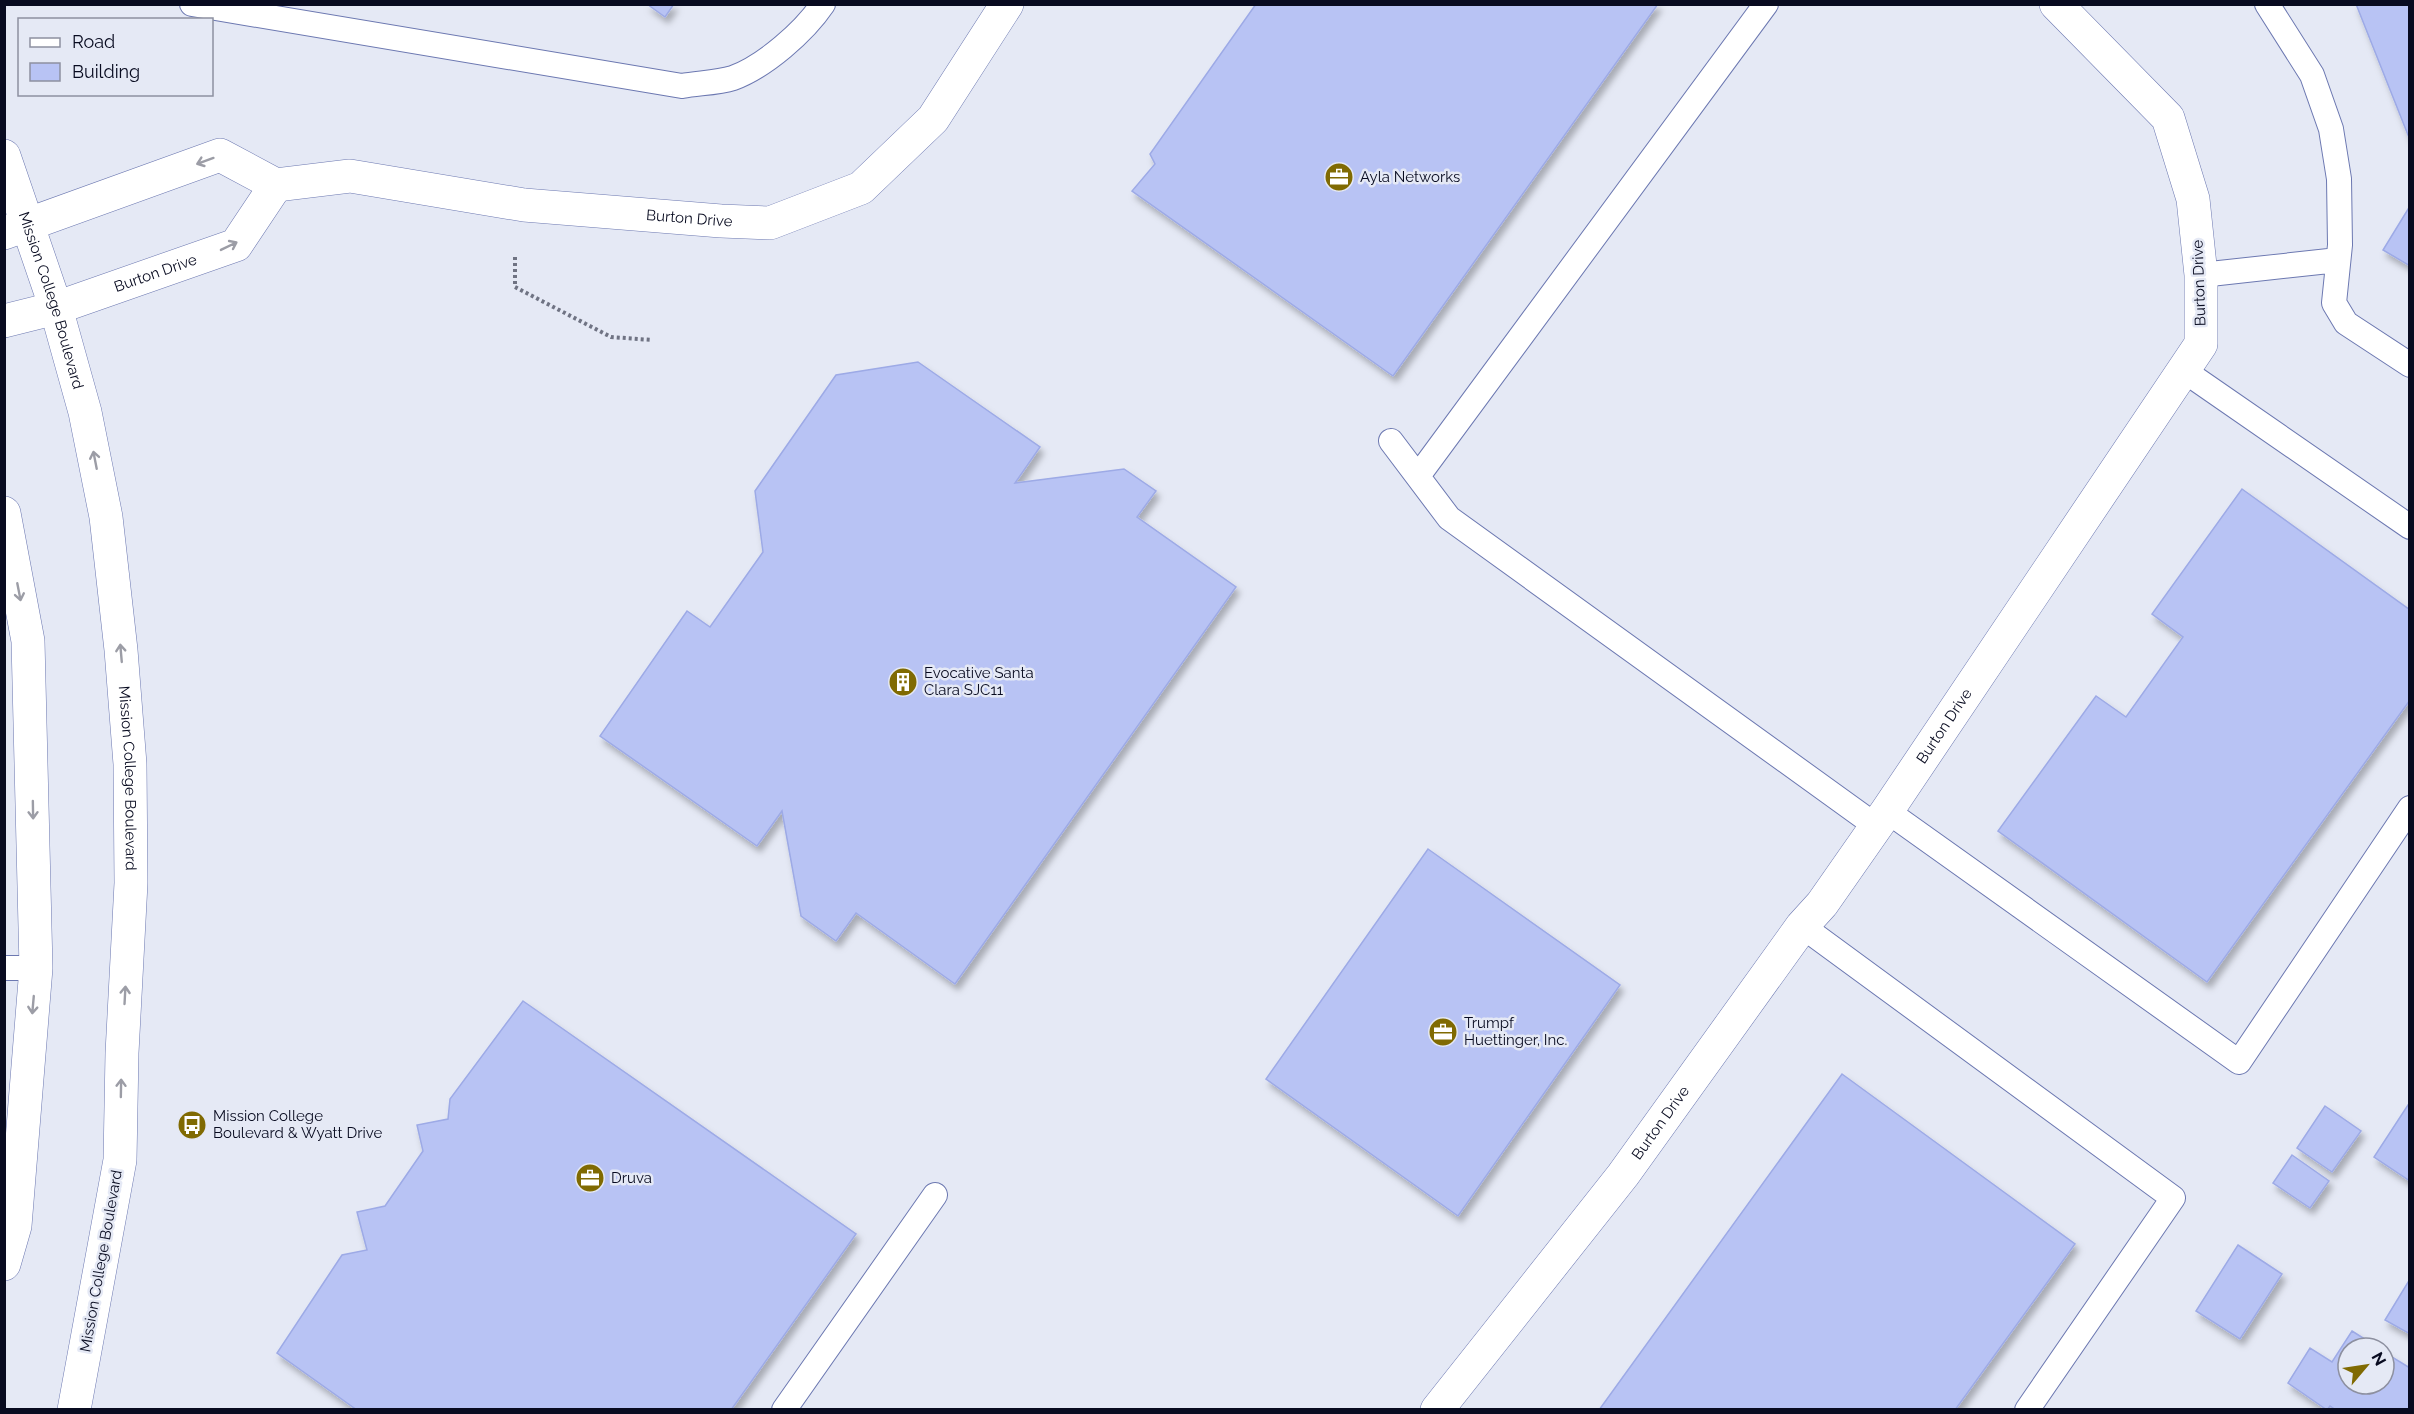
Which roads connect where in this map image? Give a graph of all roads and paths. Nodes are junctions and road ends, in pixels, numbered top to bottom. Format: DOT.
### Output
graph roads {
  1 [pos="192,4"];
  2 [pos="823,4"];
  3 [pos="1007,4"];
  4 [pos="1766,4"];
  5 [pos="2056,4"];
  6 [pos="2267,4"];
  7 [pos="4,156"];
  8 [pos="276,185"];
  9 [pos="16,228"];
  10 [pos="514,256"];
  11 [pos="2338,260"];
  12 [pos="2201,275"];
  13 [pos="56,308"];
  14 [pos="4,321"];
  15 [pos="652,340"];
  16 [pos="2409,365"];
  17 [pos="2183,370"];
  18 [pos="1391,441"];
  19 [pos="1418,476"];
  20 [pos="4,513"];
  21 [pos="2409,527"];
  22 [pos="2409,808"];
  23 [pos="1881,818"];
  24 [pos="1802,926"];
  25 [pos="20,968"];
  26 [pos="935,1195"];
  27 [pos="4,1263"];
  28 [pos="74,1410"];
  29 [pos="784,1410"];
  30 [pos="1437,1410"];
  31 [pos="2027,1410"];
  1 -- 2 [label="lane"];
  3 -- 8 [label="street, Burton Drive"];
  4 -- 19 [label="lane"];
  5 -- 12 [label="street, Burton Drive"];
  6 -- 11 [label="lane"];
  7 -- 9 [label="street, Mission College Boulevard"];
  8 -- 9 [label="street, one-way"];
  13 -- 8 [label="street, Burton Drive, one-way"];
  9 -- 13 [label="street, Mission College Boulevard"];
  10 -- 15 [label="path"];
  11 -- 12 [label="lane"];
  11 -- 16 [label="lane"];
  12 -- 17 [label="street, Burton Drive"];
  13 -- 14 [label="street, Burton Drive"];
  28 -- 13 [label="street, Mission College Boulevard, one-way"];
  17 -- 21 [label="lane"];
  17 -- 23 [label="street, Burton Drive"];
  18 -- 19 [label="lane"];
  19 -- 23 [label="lane"];
  20 -- 25 [label="street, one-way"];
  22 -- 23 [label="lane"];
  23 -- 24 [label="street, Burton Drive"];
  24 -- 30 [label="street, Burton Drive"];
  24 -- 31 [label="lane"];
  25 -- 27 [label="street, one-way"];
  26 -- 29 [label="lane"];
}
